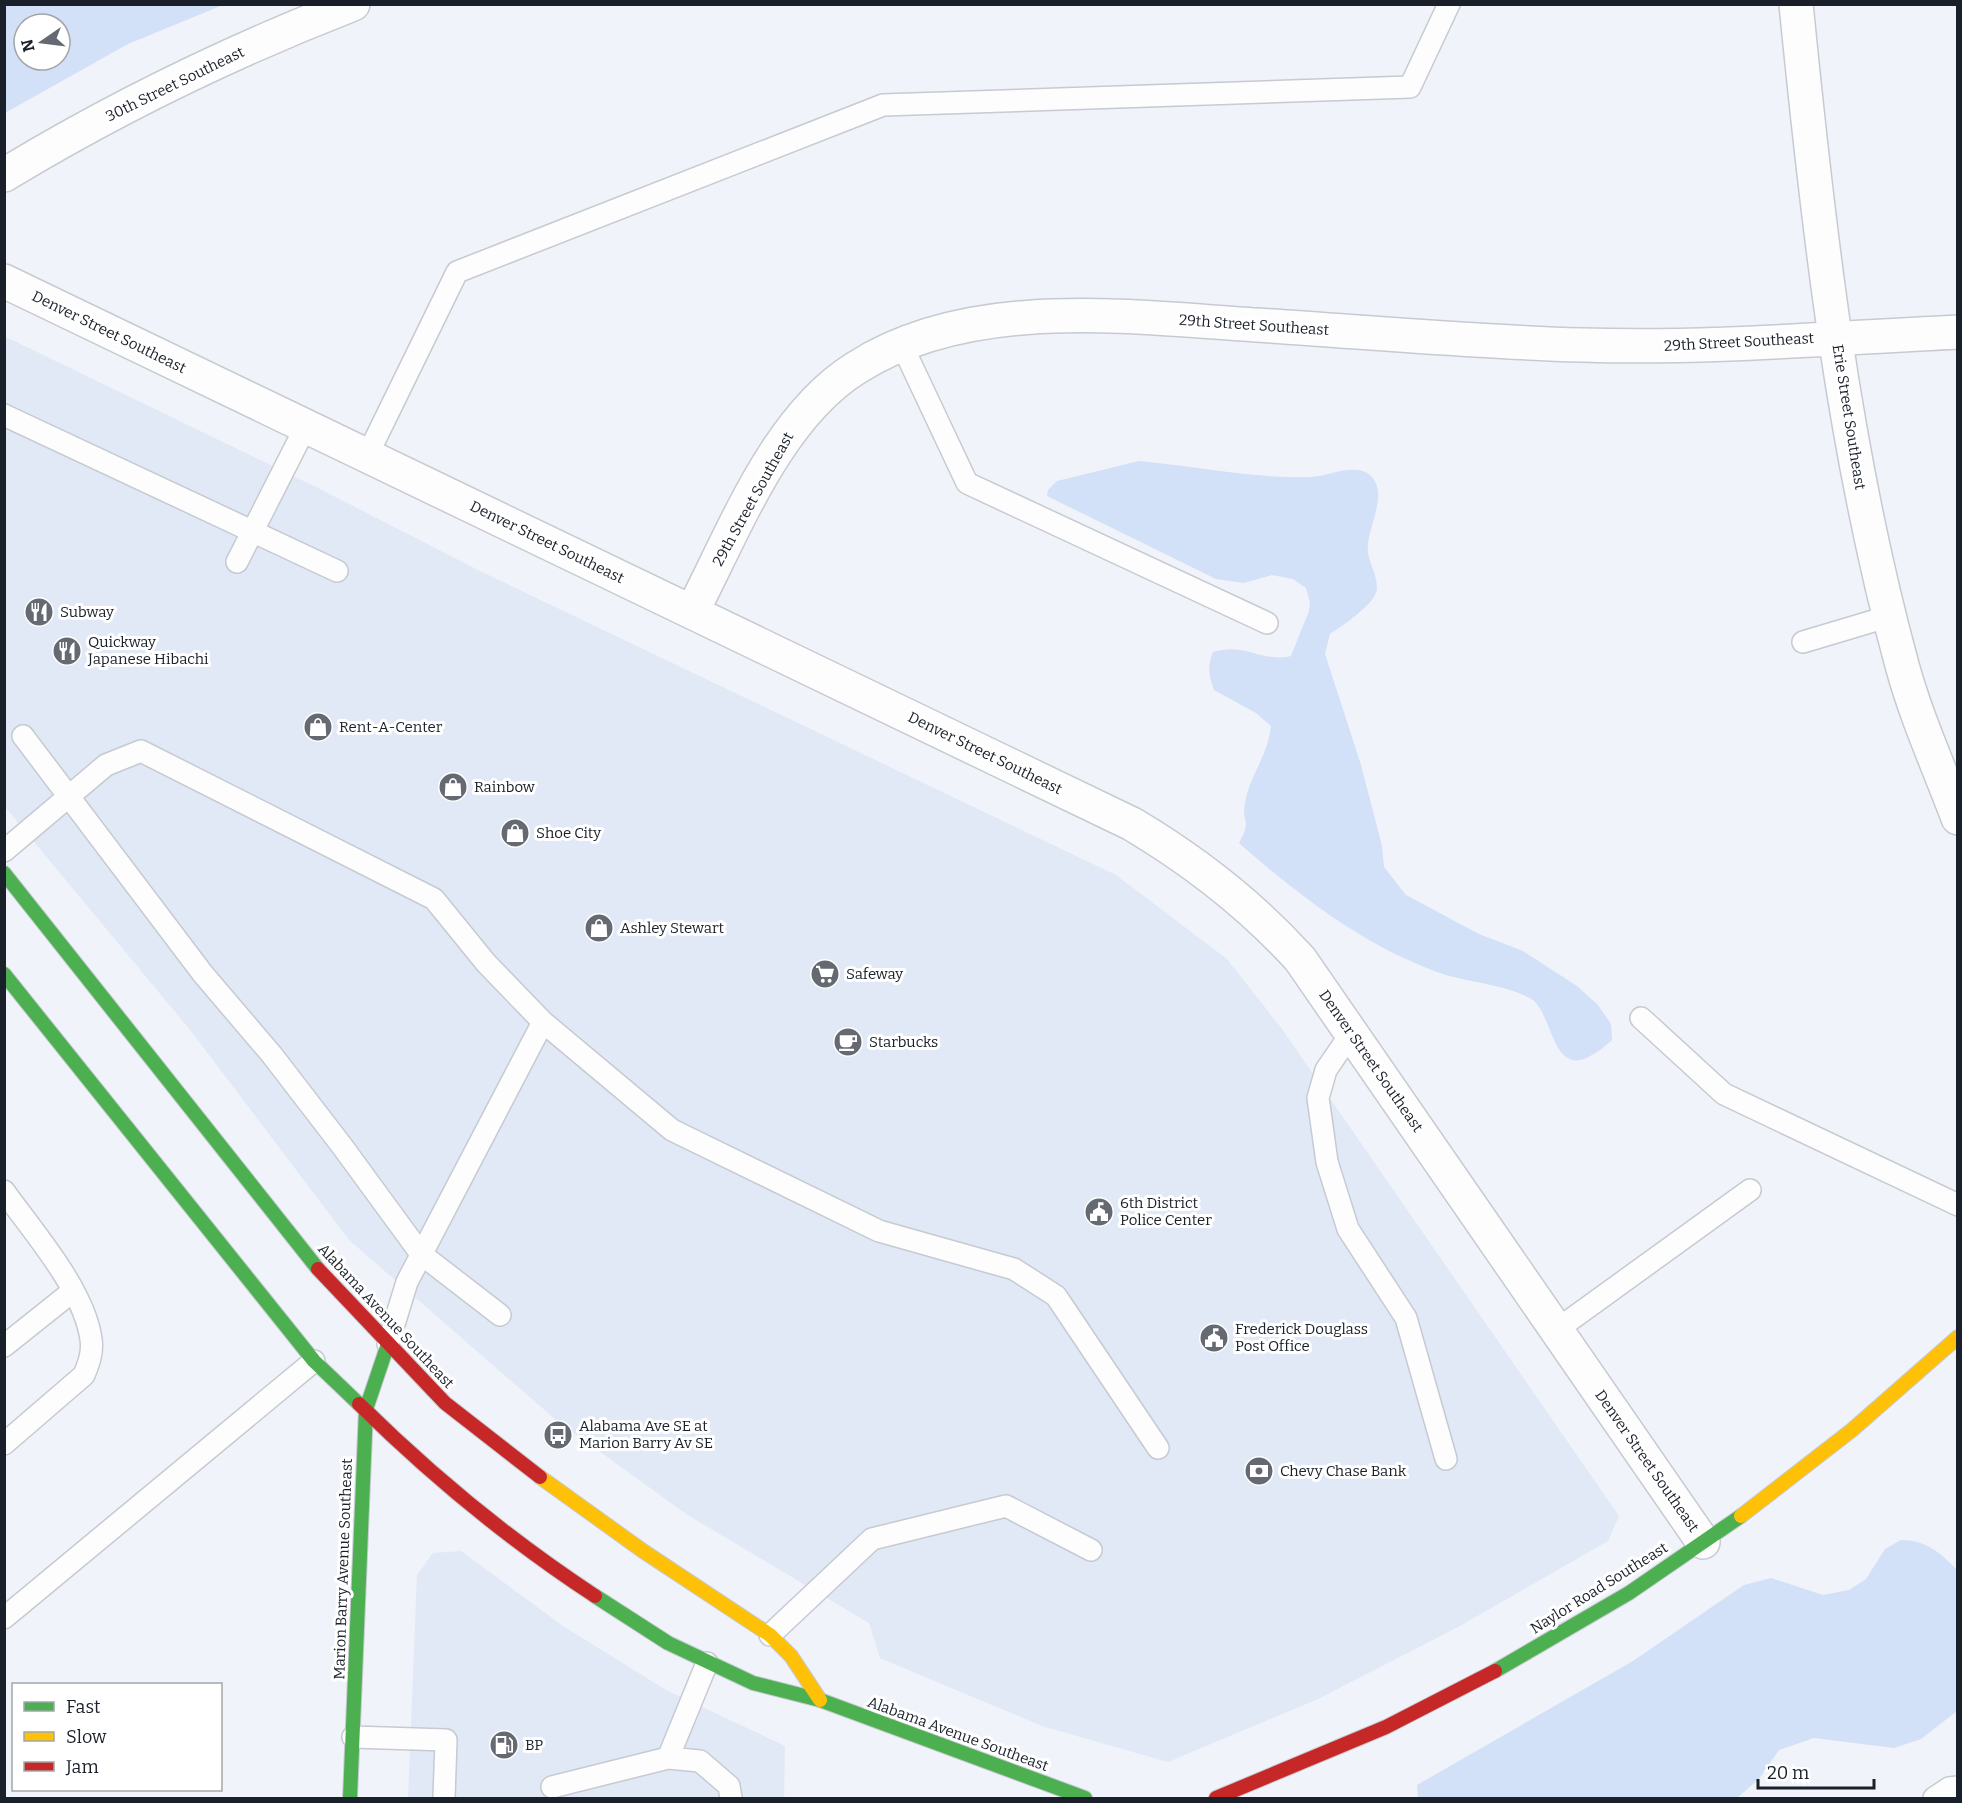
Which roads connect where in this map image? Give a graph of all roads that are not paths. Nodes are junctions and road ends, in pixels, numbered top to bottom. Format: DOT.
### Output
graph roads {
  1 [pos="352,4"];
  2 [pos="1449,4"];
  3 [pos="1796,4"];
  4 [pos="4,176"];
  5 [pos="4,281"];
  6 [pos="1958,332"];
  7 [pos="1836,338"];
  8 [pos="901,344"];
  9 [pos="4,415"];
  10 [pos="306,426"];
  11 [pos="367,456"];
  12 [pos="253,530"];
  13 [pos="237,562"];
  14 [pos="337,571"];
  15 [pos="693,612"];
  16 [pos="1890,616"];
  17 [pos="1267,623"];
  18 [pos="1803,642"];
  19 [pos="22,736"];
  20 [pos="70,795"];
  21 [pos="1958,818"];
  22 [pos="4,852"];
  23 [pos="4,873"];
  24 [pos="4,974"];
  25 [pos="1641,1018"];
  26 [pos="543,1022"];
  27 [pos="1352,1032"];
  28 [pos="1750,1190"];
  29 [pos="4,1191"];
  30 [pos="1958,1205"];
  31 [pos="422,1254"];
  32 [pos="73,1291"];
  33 [pos="500,1315"];
  34 [pos="1555,1330"];
  35 [pos="1958,1337"];
  36 [pos="388,1344"];
  37 [pos="4,1346"];
  38 [pos="314,1361"];
  39 [pos="366,1409"];
  40 [pos="4,1443"];
  41 [pos="1158,1449"];
  42 [pos="1446,1459"];
  43 [pos="1703,1542"];
  44 [pos="1091,1550"];
  45 [pos="9,1605"];
  46 [pos="770,1635"];
  47 [pos="707,1664"];
  48 [pos="820,1700"];
  49 [pos="353,1737"];
  50 [pos="668,1758"];
  51 [pos="1958,1786"];
  52 [pos="552,1787"];
  53 [pos="350,1798"];
  54 [pos="444,1798"];
  55 [pos="730,1798"];
  56 [pos="1084,1798"];
  57 [pos="1216,1798"];
  58 [pos="1934,1798"];
  1 -- 4 [label="street, 30th Street Southeast"];
  2 -- 11 [label="lane"];
  3 -- 7 [label="street, Erie Street Southeast"];
  5 -- 10 [label="street, Denver Street Southeast"];
  6 -- 7 [label="street, 29th Street Southeast"];
  7 -- 8 [label="street, 29th Street Southeast"];
  7 -- 16 [label="street, Erie Street Southeast"];
  8 -- 15 [label="street, 29th Street Southeast"];
  8 -- 17 [label="lane"];
  9 -- 12 [label="lane"];
  10 -- 11 [label="street, Denver Street Southeast"];
  10 -- 12 [label="lane"];
  11 -- 15 [label="street, Denver Street Southeast"];
  12 -- 13 [label="lane"];
  12 -- 14 [label="lane"];
  15 -- 27 [label="street, Denver Street Southeast"];
  16 -- 18 [label="lane"];
  16 -- 21 [label="street, Erie Street Southeast"];
  19 -- 20 [label="lane"];
  20 -- 22 [label="lane"];
  20 -- 26 [label="lane"];
  20 -- 31 [label="lane"];
  23 -- 36 [label="main road, Alabama Avenue Southeast"];
  24 -- 38 [label="main road, Alabama Avenue Southeast"];
  25 -- 30 [label="lane"];
  26 -- 31 [label="lane"];
  26 -- 41 [label="lane"];
  27 -- 34 [label="street, Denver Street Southeast"];
  27 -- 42 [label="lane"];
  28 -- 34 [label="lane"];
  29 -- 32 [label="lane"];
  31 -- 33 [label="lane"];
  31 -- 36 [label="lane"];
  32 -- 37 [label="lane"];
  32 -- 40 [label="lane"];
  34 -- 43 [label="street, Denver Street Southeast"];
  35 -- 43 [label="main road, Naylor Road Southeast"];
  36 -- 39 [label="main road, Marion Barry Avenue Southeast"];
  36 -- 46 [label="main road, Alabama Avenue Southeast"];
  38 -- 39 [label="main road, Alabama Avenue Southeast"];
  38 -- 45 [label="lane"];
  39 -- 47 [label="main road, Alabama Avenue Southeast"];
  39 -- 49 [label="main road, Marion Barry Avenue Southeast"];
  43 -- 57 [label="main road, Naylor Road Southeast"];
  44 -- 46 [label="lane"];
  46 -- 48 [label="main road, Alabama Avenue Southeast"];
  47 -- 48 [label="main road, Alabama Avenue Southeast"];
  47 -- 50 [label="lane"];
  48 -- 56 [label="main road, Alabama Avenue Southeast"];
  49 -- 53 [label="main road, Marion Barry Avenue Southeast"];
  49 -- 54 [label="lane"];
  50 -- 52 [label="lane"];
  50 -- 55 [label="lane"];
  51 -- 58 [label="lane"];
}
